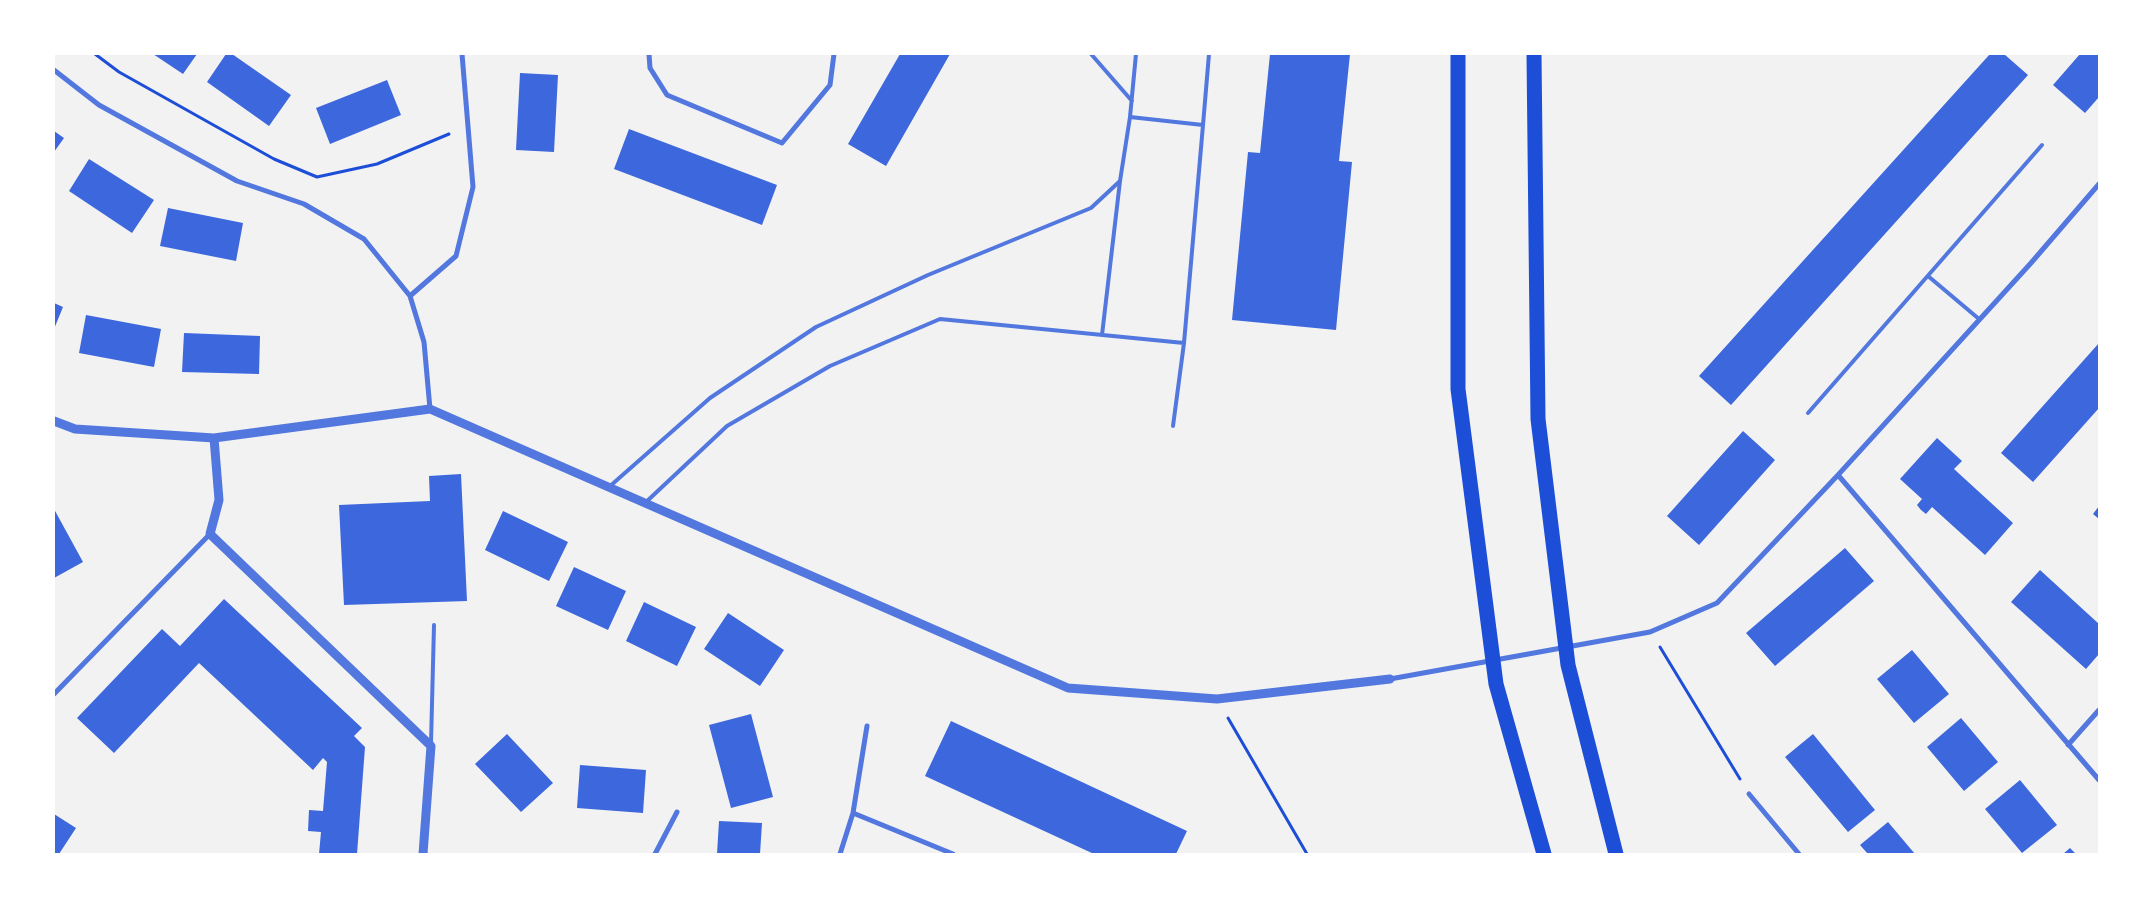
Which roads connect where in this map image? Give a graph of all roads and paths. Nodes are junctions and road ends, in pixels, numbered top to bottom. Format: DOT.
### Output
graph roads {
  1 [pos="95,54"];
  2 [pos="462,54"];
  3 [pos="649,54"];
  4 [pos="834,54"];
  5 [pos="1091,54"];
  6 [pos="1136,54"];
  7 [pos="1209,54"];
  8 [pos="1458,54"];
  9 [pos="1534,54"];
  10 [pos="54,70"];
  11 [pos="1132,101"];
  12 [pos="1130,117"];
  13 [pos="1204,125"];
  14 [pos="468,126"];
  15 [pos="2042,145"];
  16 [pos="1120,181"];
  17 [pos="2099,184"];
  18 [pos="1928,276"];
  19 [pos="410,296"];
  20 [pos="1979,319"];
  21 [pos="1102,335"];
  22 [pos="1184,343"];
  23 [pos="430,409"];
  24 [pos="1808,413"];
  25 [pos="54,421"];
  26 [pos="1173,426"];
  27 [pos="214,438"];
  28 [pos="1838,475"];
  29 [pos="609,487"];
  30 [pos="645,503"];
  31 [pos="210,534"];
  32 [pos="434,626"];
  33 [pos="1650,632"];
  34 [pos="1390,680"];
  35 [pos="54,694"];
  36 [pos="1217,699"];
  37 [pos="2099,710"];
  38 [pos="867,726"];
  39 [pos="2068,745"];
  40 [pos="431,746"];
  41 [pos="2099,780"];
  42 [pos="1749,794"];
  43 [pos="677,812"];
  44 [pos="853,814"];
  45 [pos="423,854"];
  46 [pos="655,854"];
  47 [pos="840,854"];
  48 [pos="953,854"];
  49 [pos="1307,854"];
  50 [pos="1544,854"];
  51 [pos="1616,854"];
  52 [pos="1799,854"];
  1 -- 14 [label="path"];
  2 -- 14 [label="street"];
  3 -- 4 [label="street"];
  5 -- 11 [label="lane"];
  6 -- 11 [label="lane"];
  7 -- 13 [label="lane"];
  8 -- 50 [label="highway"];
  9 -- 51 [label="highway"];
  10 -- 19 [label="street"];
  11 -- 12 [label="lane"];
  12 -- 13 [label="lane"];
  12 -- 16 [label="lane"];
  13 -- 22 [label="lane"];
  14 -- 19 [label="street"];
  15 -- 18 [label="lane"];
  16 -- 21 [label="lane"];
  16 -- 29 [label="lane"];
  17 -- 20 [label="street"];
  18 -- 20 [label="lane"];
  18 -- 24 [label="lane"];
  19 -- 23 [label="street"];
  20 -- 28 [label="street"];
  21 -- 22 [label="lane"];
  21 -- 30 [label="lane"];
  22 -- 26 [label="lane"];
  23 -- 27 [label="street"];
  23 -- 29 [label="street"];
  25 -- 27 [label="street"];
  27 -- 31 [label="street"];
  28 -- 33 [label="street"];
  28 -- 39 [label="street"];
  29 -- 30 [label="street"];
  30 -- 36 [label="street"];
  31 -- 35 [label="street"];
  31 -- 40 [label="street"];
  32 -- 40 [label="lane"];
  33 -- 34 [label="street"];
  33 -- 42 [label="path"];
  34 -- 36 [label="street"];
  36 -- 49 [label="path"];
  37 -- 39 [label="street"];
  38 -- 44 [label="street"];
  39 -- 41 [label="street"];
  40 -- 45 [label="street"];
  42 -- 52 [label="street"];
  43 -- 46 [label="street"];
  44 -- 47 [label="street"];
  44 -- 48 [label="street"];
}
